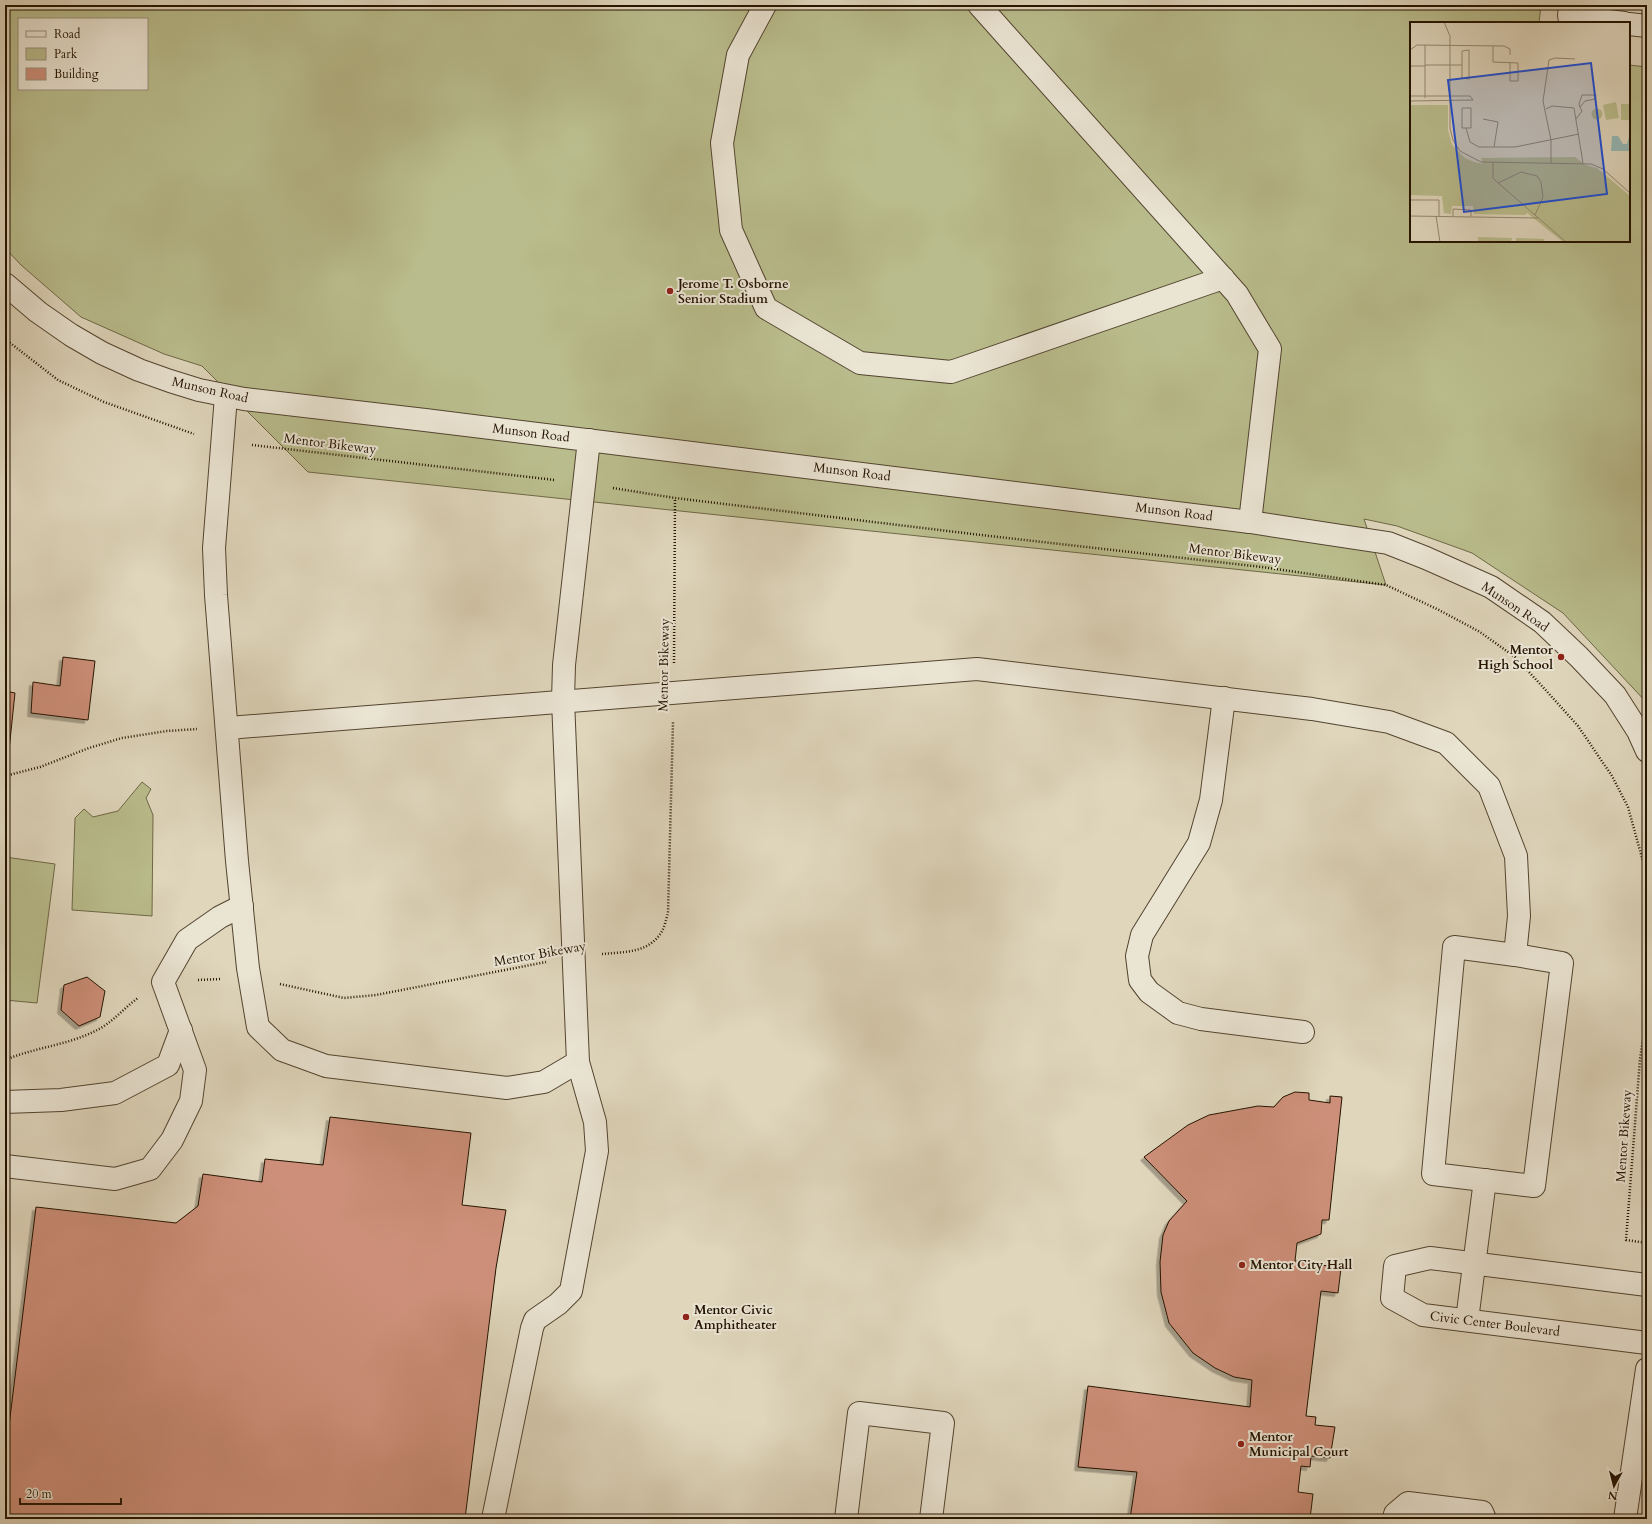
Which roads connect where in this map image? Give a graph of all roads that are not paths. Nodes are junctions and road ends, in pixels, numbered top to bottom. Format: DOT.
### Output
graph roads {
  1 [pos="765,5"];
  2 [pos="979,5"];
  3 [pos="1570,5"];
  4 [pos="1616,22"];
  5 [pos="1630,24"];
  6 [pos="1647,26"];
  7 [pos="1223,278"];
  8 [pos="5,284"];
  9 [pos="226,396"];
  10 [pos="589,440"];
  11 [pos="1250,522"];
  12 [pos="1224,698"];
  13 [pos="563,700"];
  14 [pos="228,728"];
  15 [pos="1647,751"];
  16 [pos="242,906"];
  17 [pos="1514,955"];
  18 [pos="181,1030"];
  19 [pos="1303,1032"];
  20 [pos="578,1062"];
  21 [pos="5,1102"];
  22 [pos="5,1166"];
  23 [pos="1485,1180"];
  24 [pos="1474,1264"];
  25 [pos="1647,1285"];
  26 [pos="1468,1320"];
  27 [pos="1647,1343"];
  28 [pos="1647,1369"];
  29 [pos="493,1519"];
  30 [pos="846,1519"];
  31 [pos="931,1519"];
  32 [pos="1394,1519"];
  33 [pos="1486,1519"];
  34 [pos="1625,1519"];
  1 -- 7 [label="street"];
  2 -- 7 [label="street"];
  3 -- 4 [label="street"];
  5 -- 6 [label="street"];
  7 -- 11 [label="street"];
  8 -- 9 [label="street, Munson Road"];
  9 -- 10 [label="street, Munson Road"];
  9 -- 14 [label="street"];
  10 -- 11 [label="street, Munson Road"];
  10 -- 13 [label="street"];
  11 -- 15 [label="street, Munson Road"];
  12 -- 13 [label="street"];
  12 -- 17 [label="street"];
  12 -- 19 [label="street"];
  13 -- 14 [label="street"];
  13 -- 20 [label="street"];
  14 -- 16 [label="street"];
  16 -- 18 [label="street"];
  16 -- 20 [label="street"];
  17 -- 23 [label="street"];
  17 -- 23 [label="street"];
  18 -- 21 [label="street"];
  18 -- 22 [label="street"];
  20 -- 29 [label="street"];
  23 -- 24 [label="street"];
  24 -- 25 [label="street, Civic Center Boulevard"];
  24 -- 26 [label="street"];
  24 -- 26 [label="street, Civic Center Boulevard"];
  26 -- 27 [label="street, Civic Center Boulevard"];
  28 -- 34 [label="street"];
  30 -- 31 [label="street"];
  32 -- 33 [label="street"];
}
